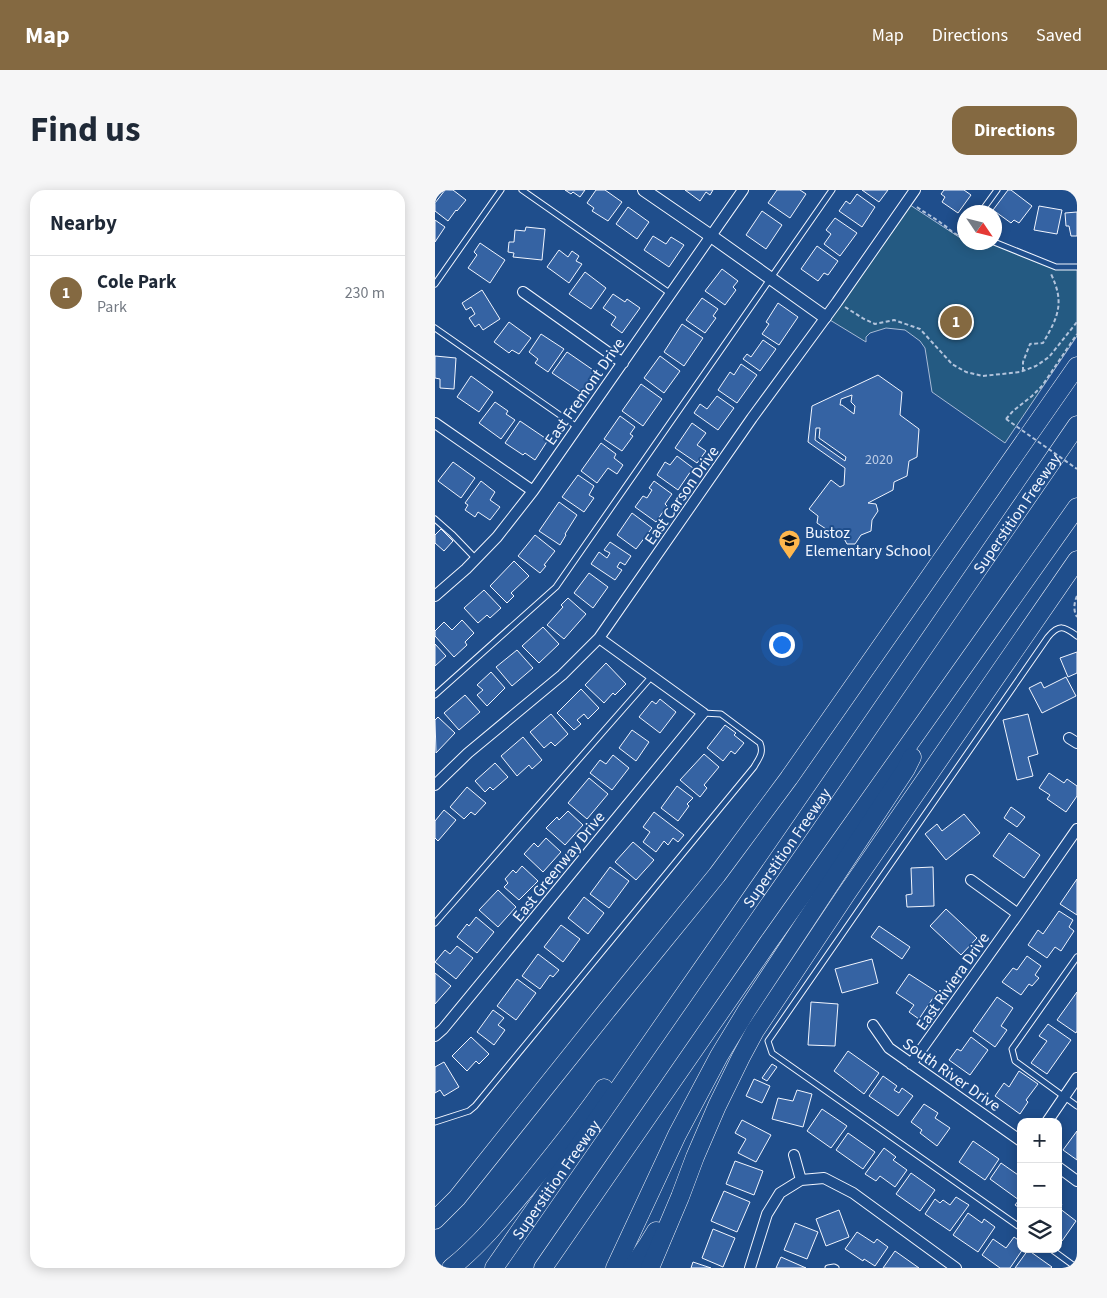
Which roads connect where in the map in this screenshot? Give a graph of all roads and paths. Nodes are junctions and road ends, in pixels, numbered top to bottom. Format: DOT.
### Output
graph roads {
  1 [pos="501,190"];
  2 [pos="522,190"];
  3 [pos="743,190"];
  4 [pos="832,190"];
  5 [pos="915,190"];
  6 [pos="997,190"];
  7 [pos="651,192"];
  8 [pos="986,205"];
  9 [pos="917,207"];
  10 [pos="957,235"];
  11 [pos="711,236"];
  12 [pos="1002,245"];
  13 [pos="1077,267"];
  14 [pos="1050,274"];
  15 [pos="770,278"];
  16 [pos="435,284"];
  17 [pos="523,292"];
  18 [pos="671,294"];
  19 [pos="837,302"];
  20 [pos="825,317"];
  21 [pos="1077,322"];
  22 [pos="435,328"];
  23 [pos="1077,334"];
  24 [pos="623,363"];
  25 [pos="1077,366"];
  26 [pos="1023,371"];
  27 [pos="435,423"];
  28 [pos="1077,425"];
  29 [pos="577,427"];
  30 [pos="1077,469"];
  31 [pos="533,491"];
  32 [pos="1077,507"];
  33 [pos="435,519"];
  34 [pos="476,559"];
  35 [pos="1077,560"];
  36 [pos="435,596"];
  37 [pos="1077,596"];
  38 [pos="1077,618"];
  39 [pos="1077,636"];
  40 [pos="599,638"];
  41 [pos="653,676"];
  42 [pos="947,691"];
  43 [pos="435,695"];
  44 [pos="703,713"];
  45 [pos="435,785"];
  46 [pos="1077,828"];
  47 [pos="793,838"];
  48 [pos="971,880"];
  49 [pos="1018,914"];
  50 [pos="435,923"];
  51 [pos="1077,957"];
  52 [pos="873,1025"];
  53 [pos="435,1036"];
  54 [pos="911,1064"];
  55 [pos="1077,1078"];
  56 [pos="1064,1097"];
  57 [pos="1077,1106"];
  58 [pos="1050,1118"];
  59 [pos="435,1122"];
  60 [pos="1017,1137"];
  61 [pos="794,1155"];
  62 [pos="695,1157"];
  63 [pos="1062,1170"];
  64 [pos="801,1180"];
  65 [pos="1077,1180"];
  66 [pos="435,1220"];
  67 [pos="1017,1225"];
  68 [pos="1056,1253"];
  69 [pos="949,1266"];
  70 [pos="451,1268"];
  71 [pos="494,1268"];
  72 [pos="543,1268"];
  73 [pos="615,1268"];
  74 [pos="632,1268"];
  75 [pos="650,1268"];
  76 [pos="750,1268"];
  77 [pos="829,1268"];
  78 [pos="836,1268"];
  79 [pos="1077,1268"];
  1 -- 16 [label="lane"];
  2 -- 18 [label="lane"];
  3 -- 11 [label="street, East Fremont Drive"];
  4 -- 15 [label="lane"];
  5 -- 19 [label="street, East Carson Drive"];
  6 -- 8 [label="lane"];
  7 -- 11 [label="street"];
  9 -- 10 [label="path"];
  11 -- 15 [label="street"];
  11 -- 18 [label="street, East Fremont Drive"];
  12 -- 13 [label="lane"];
  14 -- 26 [label="path"];
  15 -- 20 [label="street"];
  15 -- 43 [label="lane"];
  17 -- 24 [label="street"];
  18 -- 24 [label="street, East Fremont Drive"];
  19 -- 20 [label="street, East Carson Drive"];
  19 -- 26 [label="path"];
  20 -- 40 [label="street, East Carson Drive"];
  21 -- 26 [label="path"];
  22 -- 29 [label="lane"];
  23 -- 30 [label="path, bridge"];
  24 -- 29 [label="street, East Fremont Drive"];
  25 -- 66 [label="highway"];
  27 -- 31 [label="street"];
  28 -- 47 [label="highway, Superstition Freeway"];
  29 -- 31 [label="street, East Fremont Drive"];
  31 -- 34 [label="street, East Fremont Drive"];
  32 -- 42 [label="highway"];
  33 -- 34 [label="lane"];
  34 -- 36 [label="street, East Fremont Drive"];
  35 -- 62 [label="highway"];
  37 -- 38 [label="path"];
  39 -- 67 [label="lane"];
  40 -- 41 [label="street"];
  40 -- 45 [label="street, East Carson Drive"];
  41 -- 44 [label="street"];
  41 -- 50 [label="lane"];
  42 -- 72 [label="highway"];
  42 -- 73 [label="highway"];
  44 -- 53 [label="street, East Greenway Drive"];
  44 -- 59 [label="lane"];
  46 -- 49 [label="street, East Riviera Drive"];
  47 -- 70 [label="highway"];
  47 -- 71 [label="highway, Superstition Freeway"];
  48 -- 49 [label="street"];
  49 -- 54 [label="street, East Riviera Drive"];
  51 -- 56 [label="lane"];
  52 -- 54 [label="street, South River Drive"];
  54 -- 60 [label="street, South River Drive"];
  55 -- 56 [label="street"];
  56 -- 57 [label="lane"];
  56 -- 58 [label="street"];
  61 -- 64 [label="street"];
  62 -- 74 [label="highway"];
  62 -- 75 [label="highway"];
  63 -- 65 [label="street"];
  64 -- 69 [label="street"];
  64 -- 76 [label="street"];
  68 -- 79 [label="lane"];
  77 -- 78 [label="lane"];
}
